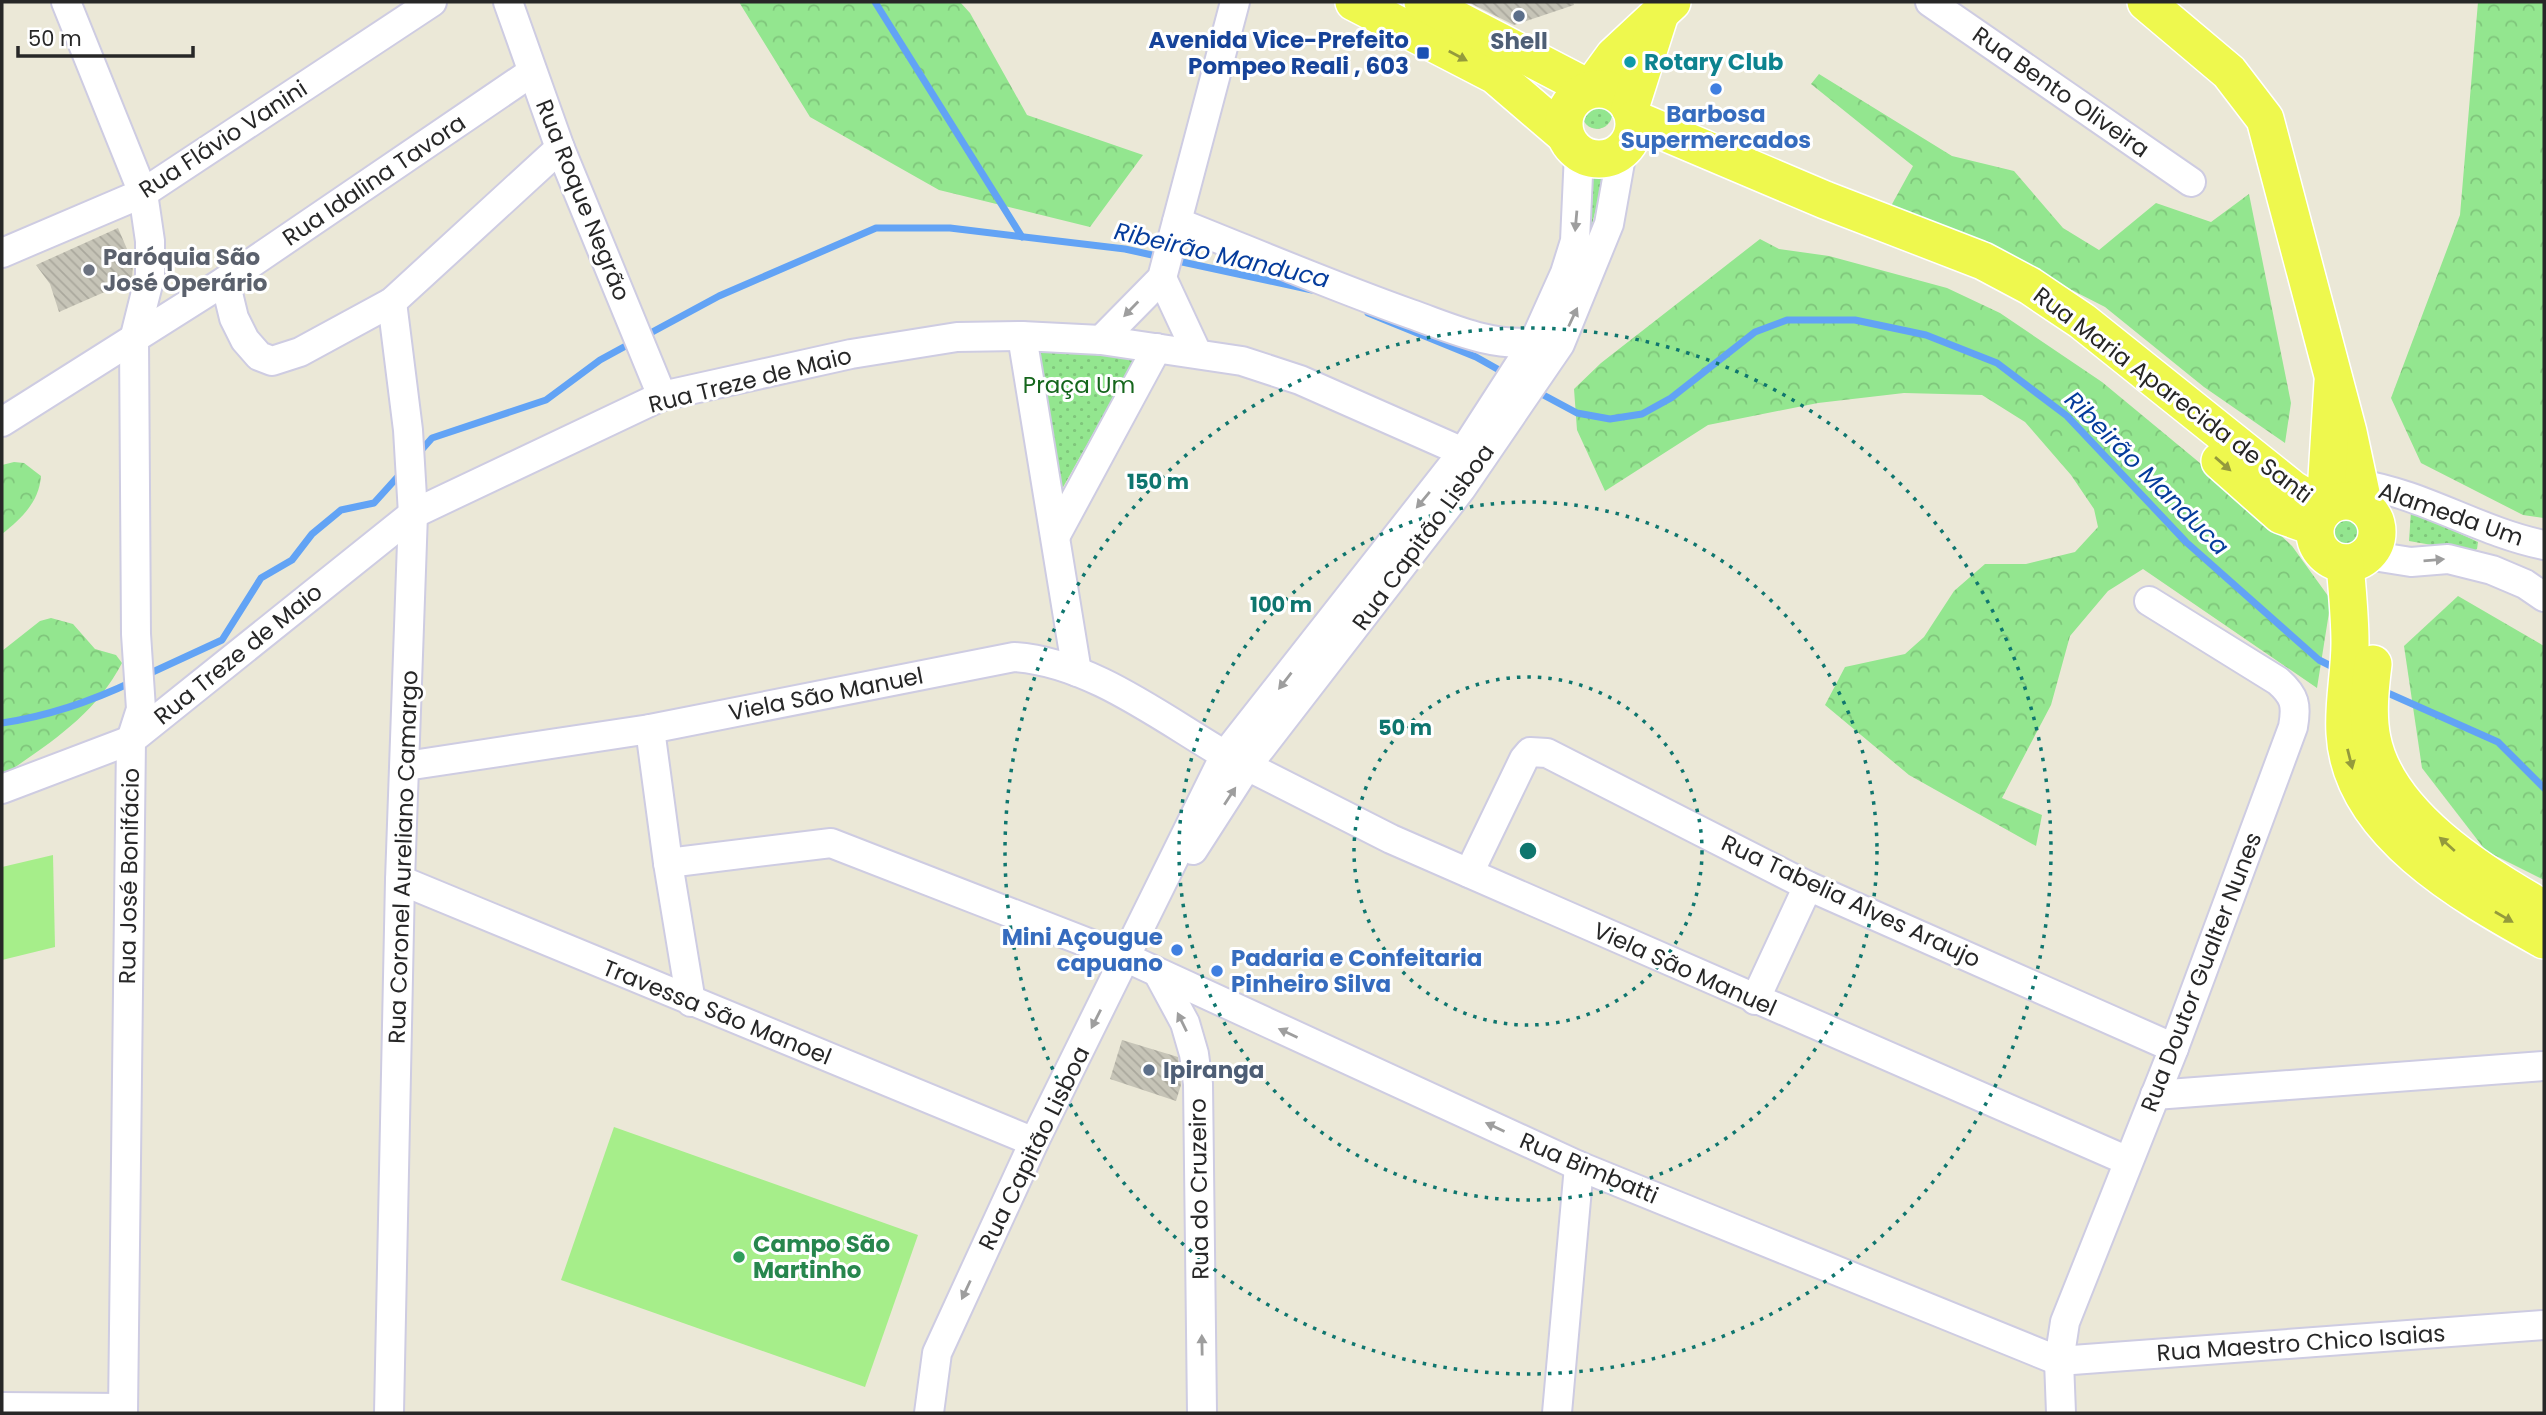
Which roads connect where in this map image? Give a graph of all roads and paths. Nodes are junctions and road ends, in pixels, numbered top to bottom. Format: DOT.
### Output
graph roads {
  1 [pos="66,2"];
  2 [pos="432,2"];
  3 [pos="509,2"];
  4 [pos="1235,2"];
  5 [pos="1354,2"];
  6 [pos="1423,2"];
  7 [pos="1930,2"];
  8 [pos="2146,2"];
  9 [pos="1667,6"];
  10 [pos="532,72"];
  11 [pos="1590,89"];
  12 [pos="1629,130"];
  13 [pos="1572,144"];
  14 [pos="560,148"];
  15 [pos="2191,182"];
  16 [pos="144,193"];
  17 [pos="1174,232"];
  18 [pos="2,253"];
  19 [pos="1162,274"];
  20 [pos="225,281"];
  21 [pos="391,302"];
  22 [pos="1022,336"];
  23 [pos="134,340"];
  24 [pos="1101,340"];
  25 [pos="1157,348"];
  26 [pos="1197,353"];
  27 [pos="1531,360"];
  28 [pos="2333,382"];
  29 [pos="662,396"];
  30 [pos="1502,412"];
  31 [pos="2,422"];
  32 [pos="2331,440"];
  33 [pos="1462,452"];
  34 [pos="2270,471"];
  35 [pos="2361,495"];
  36 [pos="413,514"];
  37 [pos="2320,518"];
  38 [pos="1056,535"];
  39 [pos="2544,545"];
  40 [pos="2358,559"];
  41 [pos="2544,597"];
  42 [pos="2148,601"];
  43 [pos="1077,672"];
  44 [pos="2357,696"];
  45 [pos="649,729"];
  46 [pos="131,740"];
  47 [pos="1236,760"];
  48 [pos="406,766"];
  49 [pos="2,789"];
  50 [pos="668,863"];
  51 [pos="1469,873"];
  52 [pos="401,880"];
  53 [pos="1808,886"];
  54 [pos="2544,909"];
  55 [pos="2544,940"];
  56 [pos="1127,958"];
  57 [pos="1157,972"];
  58 [pos="1755,1000"];
  59 [pos="691,1002"];
  60 [pos="2174,1048"];
  61 [pos="2544,1066"];
  62 [pos="2155,1095"];
  63 [pos="1034,1142"];
  64 [pos="2128,1161"];
  65 [pos="1579,1166"];
  66 [pos="2544,1325"];
  67 [pos="2059,1361"];
  68 [pos="2,1406"];
  69 [pos="123,1410"];
  70 [pos="389,1413"];
  71 [pos="929,1413"];
  72 [pos="1202,1413"];
  73 [pos="1557,1413"];
  74 [pos="2061,1413"];
  1 -- 16 [label="street, Rua José Bonifácio"];
  2 -- 16 [label="street, Rua Flávio Vanini"];
  3 -- 10 [label="street, Rua Roque Negrão"];
  4 -- 17 [label="street"];
  5 -- 13 [label="main road, one-way"];
  6 -- 11 [label="main road"];
  7 -- 15 [label="street, Rua Bento Oliveira"];
  8 -- 28 [label="main road"];
  9 -- 11 [label="main road"];
  9 -- 12 [label="main road"];
  10 -- 14 [label="street, Rua Roque Negrão"];
  10 -- 20 [label="street, Rua Idalina Tavora"];
  11 -- 12 [label="main road"];
  11 -- 13 [label="main road"];
  12 -- 13 [label="main road"];
  27 -- 12 [label="street, Rua Capitão Lisboa, one-way"];
  12 -- 34 [label="main road, Rua Maria Aparecida de Santi"];
  12 -- 37 [label="main road, Rua Maria Aparecida de Santi, one-way"];
  13 -- 27 [label="street, Rua Capitão Lisboa, one-way"];
  14 -- 21 [label="street"];
  14 -- 29 [label="street, Rua Roque Negrão"];
  16 -- 18 [label="street, Rua Flávio Vanini"];
  16 -- 23 [label="street, Rua José Bonifácio"];
  17 -- 19 [label="street"];
  17 -- 27 [label="street"];
  19 -- 24 [label="street, one-way"];
  19 -- 26 [label="street"];
  20 -- 21 [label="street"];
  20 -- 23 [label="street, Rua Idalina Tavora"];
  21 -- 36 [label="street, Rua Coronel Aureliano Camargo"];
  22 -- 24 [label="street, Rua Treze de Maio"];
  22 -- 29 [label="street, Rua Treze de Maio"];
  22 -- 38 [label="street"];
  23 -- 31 [label="street, Rua Idalina Tavora"];
  23 -- 46 [label="street, Rua José Bonifácio"];
  24 -- 25 [label="street, Rua Treze de Maio"];
  25 -- 26 [label="street, Rua Treze de Maio"];
  25 -- 38 [label="street"];
  26 -- 33 [label="street, Rua Treze de Maio"];
  27 -- 30 [label="street, Rua Capitão Lisboa"];
  28 -- 32 [label="main road"];
  28 -- 35 [label="main road"];
  29 -- 36 [label="street, Rua Treze de Maio"];
  30 -- 33 [label="street, Rua Capitão Lisboa"];
  30 -- 47 [label="street, Rua Capitão Lisboa"];
  32 -- 34 [label="main road"];
  32 -- 37 [label="main road"];
  33 -- 47 [label="street, Rua Capitão Lisboa, one-way"];
  34 -- 37 [label="main road, Rua Maria Aparecida de Santi"];
  35 -- 37 [label="main road, Rua Maria Aparecida de Santi"];
  35 -- 39 [label="street, Alameda Um"];
  35 -- 40 [label="main road"];
  36 -- 46 [label="street, Rua Treze de Maio"];
  36 -- 48 [label="street, Rua Coronel Aureliano Camargo"];
  37 -- 40 [label="main road, Rua Maria Aparecida de Santi"];
  38 -- 43 [label="street"];
  40 -- 41 [label="street, Alameda Um, one-way"];
  40 -- 44 [label="main road"];
  42 -- 60 [label="street, Rua Doutor Gualter Nunes"];
  43 -- 45 [label="street, Viela São Manuel"];
  43 -- 47 [label="street, Viela São Manuel"];
  54 -- 44 [label="main road, one-way"];
  44 -- 55 [label="main road, one-way"];
  45 -- 48 [label="street, Viela São Manuel"];
  45 -- 50 [label="street"];
  46 -- 49 [label="street, Rua Treze de Maio"];
  46 -- 69 [label="street, Rua José Bonifácio"];
  47 -- 51 [label="street, Viela São Manuel"];
  47 -- 56 [label="street, Rua Capitão Lisboa"];
  48 -- 52 [label="street, Rua Coronel Aureliano Camargo"];
  50 -- 56 [label="street, Rua Bimbatti"];
  50 -- 59 [label="street"];
  51 -- 53 [label="street, Rua Tabelia Alves Araujo"];
  51 -- 58 [label="street, Viela São Manuel"];
  52 -- 59 [label="street, Travessa São Manoel"];
  52 -- 70 [label="street, Rua Coronel Aureliano Camargo"];
  53 -- 58 [label="street"];
  53 -- 60 [label="street, Rua Tabelia Alves Araujo"];
  56 -- 57 [label="street, Rua Bimbatti"];
  56 -- 63 [label="street, Rua Capitão Lisboa, one-way"];
  65 -- 57 [label="street, Rua Bimbatti, one-way"];
  72 -- 57 [label="street, Rua do Cruzeiro, one-way"];
  58 -- 64 [label="street, Viela São Manuel"];
  59 -- 63 [label="street, Travessa São Manoel"];
  60 -- 62 [label="street, Rua Doutor Gualter Nunes"];
  61 -- 62 [label="street"];
  62 -- 64 [label="street, Rua Doutor Gualter Nunes"];
  63 -- 71 [label="street, Rua Capitão Lisboa, one-way"];
  64 -- 67 [label="street, Rua Doutor Gualter Nunes"];
  65 -- 67 [label="street, Rua Bimbatti"];
  65 -- 73 [label="street"];
  66 -- 67 [label="street, Rua Maestro Chico Isaias"];
  67 -- 74 [label="street, Rua Doutor Gualter Nunes"];
  68 -- 69 [label="street"];
}
